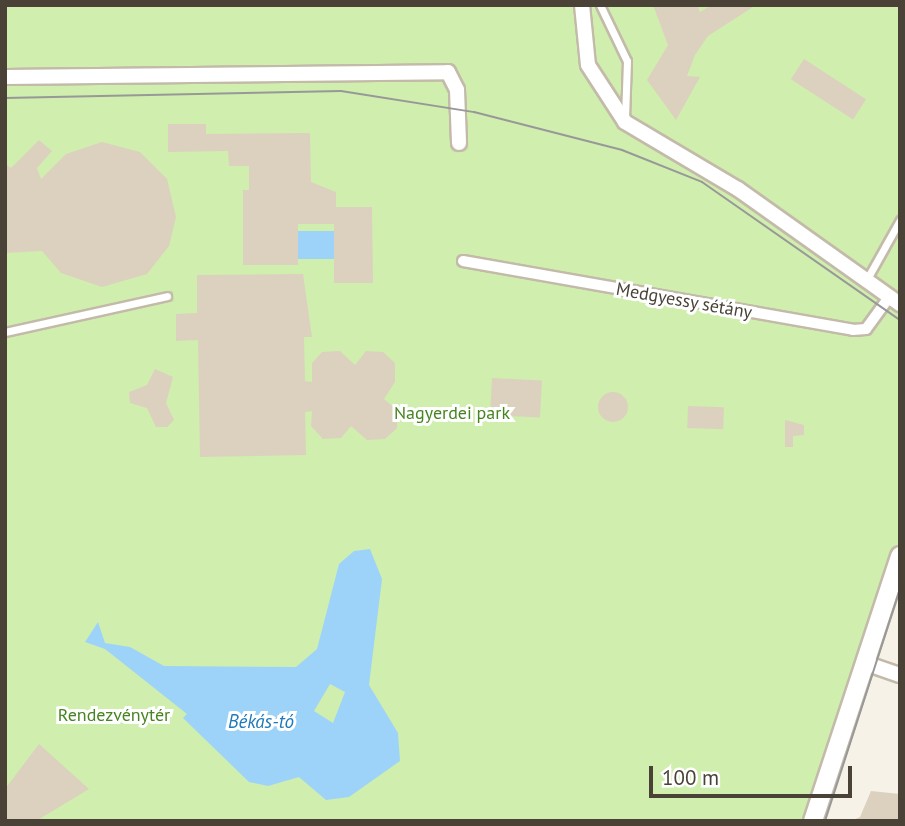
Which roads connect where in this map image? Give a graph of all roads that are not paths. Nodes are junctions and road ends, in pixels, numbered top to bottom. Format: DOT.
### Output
graph roads {
  1 [pos="582,5"];
  2 [pos="600,5"];
  3 [pos="5,77"];
  4 [pos="625,122"];
  5 [pos="459,143"];
  6 [pos="900,220"];
  7 [pos="463,261"];
  8 [pos="867,279"];
  9 [pos="167,296"];
  10 [pos="894,301"];
  11 [pos="5,332"];
  12 [pos="900,556"];
  13 [pos="864,663"];
  14 [pos="900,675"];
  15 [pos="813,821"];
  1 -- 4 [label="street"];
  2 -- 4 [label="lane"];
  3 -- 5 [label="street"];
  4 -- 8 [label="street"];
  6 -- 8 [label="lane"];
  7 -- 10 [label="street, Medgyessy sétány"];
  8 -- 10 [label="street"];
  9 -- 11 [label="lane"];
  12 -- 13 [label="street"];
  13 -- 14 [label="street"];
  13 -- 15 [label="street"];
}
